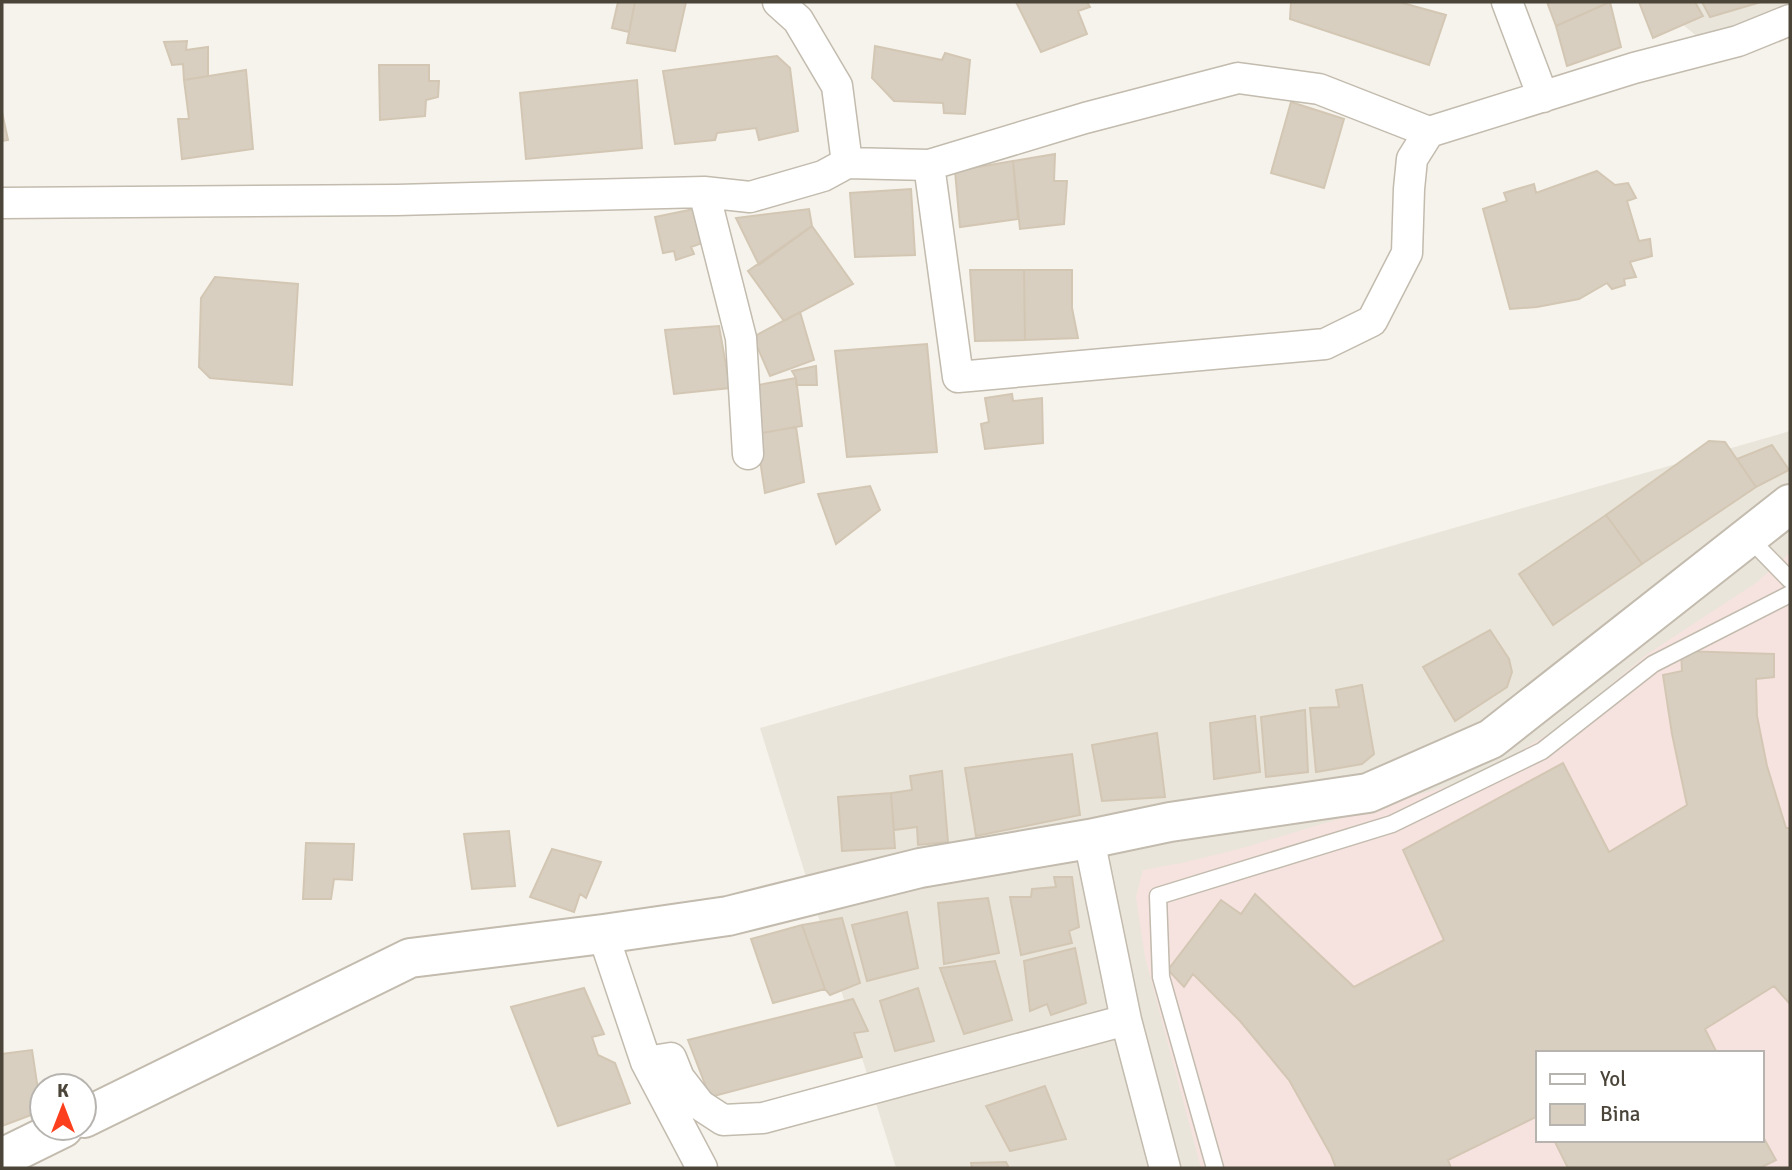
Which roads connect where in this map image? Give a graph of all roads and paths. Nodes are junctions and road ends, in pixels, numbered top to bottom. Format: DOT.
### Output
graph roads {
  1 [pos="778,2"];
  2 [pos="1507,2"];
  3 [pos="1790,20"];
  4 [pos="1543,97"];
  5 [pos="1429,132"];
  6 [pos="847,163"];
  7 [pos="929,164"];
  8 [pos="704,192"];
  9 [pos="2,203"];
  10 [pos="748,454"];
  11 [pos="1790,504"];
  12 [pos="1748,537"];
  13 [pos="1790,580"];
  14 [pos="1790,594"];
  15 [pos="1089,839"];
  16 [pos="603,934"];
  17 [pos="1126,1020"];
  18 [pos="646,1062"];
  19 [pos="98,1111"];
  20 [pos="35,1142"];
  21 [pos="2,1158"];
  22 [pos="702,1168"];
  23 [pos="1165,1168"];
  24 [pos="1214,1168"];
  1 -- 6 [label="street"];
  2 -- 4 [label="street"];
  3 -- 4 [label="street"];
  4 -- 5 [label="street"];
  5 -- 7 [label="street"];
  5 -- 7 [label="street"];
  6 -- 7 [label="street"];
  6 -- 8 [label="street"];
  8 -- 9 [label="street"];
  8 -- 10 [label="street"];
  11 -- 12 [label="street"];
  12 -- 13 [label="lane"];
  12 -- 15 [label="street"];
  14 -- 24 [label="lane"];
  15 -- 16 [label="street"];
  15 -- 17 [label="street"];
  16 -- 18 [label="street"];
  16 -- 19 [label="street"];
  17 -- 18 [label="street"];
  17 -- 23 [label="street"];
  18 -- 22 [label="street"];
  20 -- 21 [label="street"];
}
